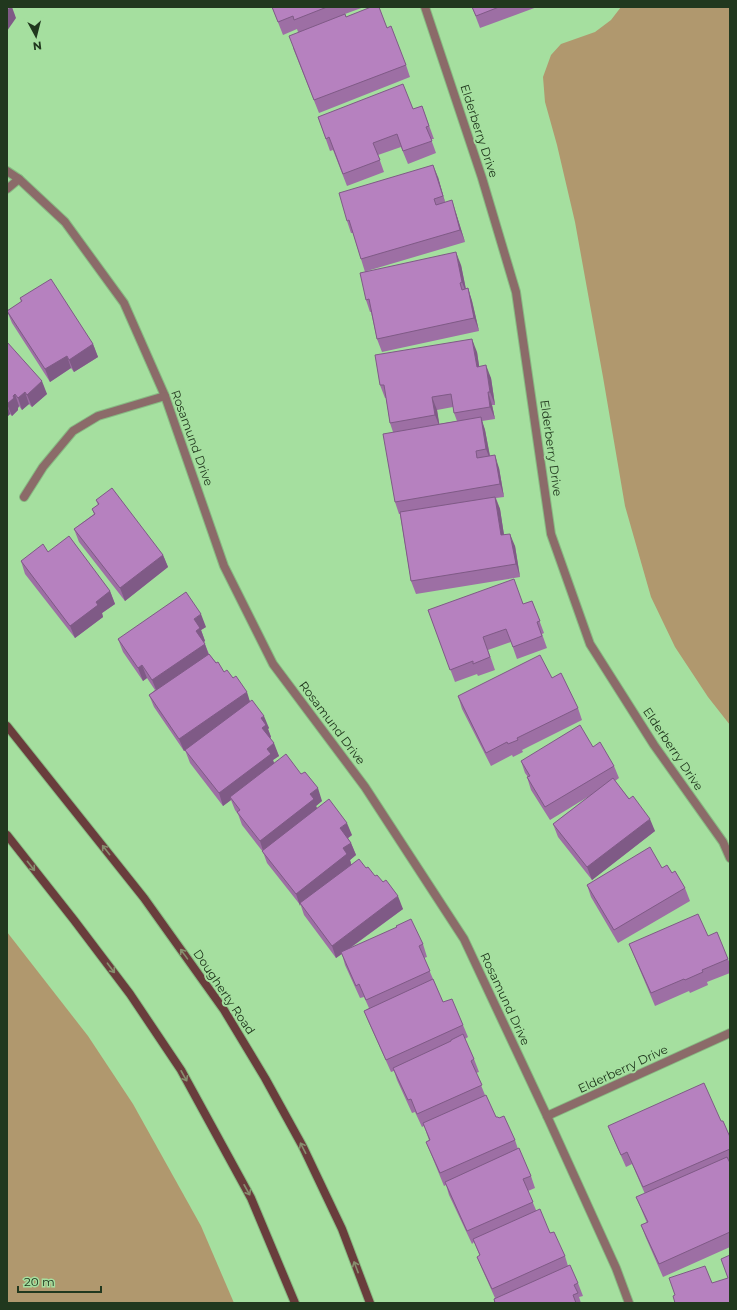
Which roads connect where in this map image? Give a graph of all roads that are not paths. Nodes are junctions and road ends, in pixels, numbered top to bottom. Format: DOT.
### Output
graph roads {
  1 [pos="425,7"];
  2 [pos="7,171"];
  3 [pos="19,179"];
  4 [pos="7,189"];
  5 [pos="165,396"];
  6 [pos="24,497"];
  7 [pos="7,726"];
  8 [pos="7,835"];
  9 [pos="730,858"];
  10 [pos="730,1033"];
  11 [pos="547,1116"];
  12 [pos="295,1303"];
  13 [pos="370,1303"];
  14 [pos="628,1303"];
  1 -- 9 [label="street, Elderberry Drive"];
  2 -- 3 [label="street, Rosamund Drive"];
  3 -- 4 [label="street"];
  3 -- 5 [label="street, Rosamund Drive"];
  5 -- 6 [label="street"];
  5 -- 11 [label="street, Rosamund Drive"];
  13 -- 7 [label="main road, Dougherty Road, one-way"];
  8 -- 12 [label="main road, one-way"];
  10 -- 11 [label="street, Elderberry Drive"];
  11 -- 14 [label="street, Rosamund Drive"];
}
